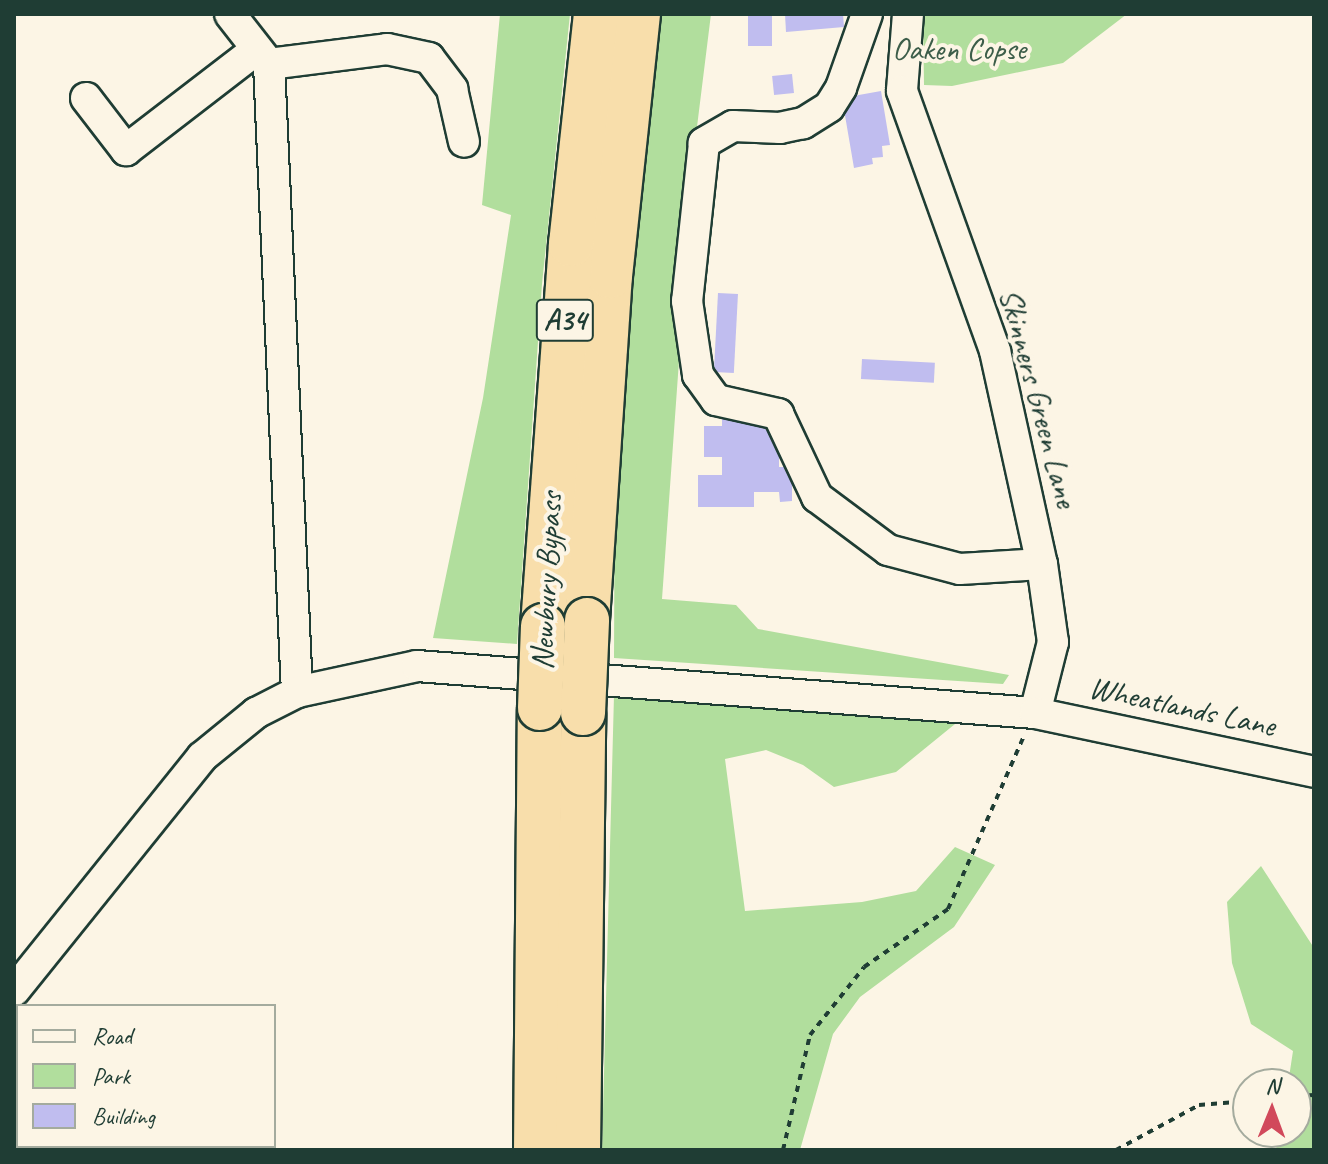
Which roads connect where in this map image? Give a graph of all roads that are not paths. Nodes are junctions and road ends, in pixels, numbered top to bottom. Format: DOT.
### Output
graph roads {
  1 [pos="230,14"];
  2 [pos="596,14"];
  3 [pos="638,14"];
  4 [pos="867,14"];
  5 [pos="908,14"];
  6 [pos="263,57"];
  7 [pos="86,98"];
  8 [pos="464,142"];
  9 [pos="1042,564"];
  10 [pos="297,692"];
  11 [pos="1035,713"];
  12 [pos="1314,772"];
  13 [pos="14,991"];
  14 [pos="536,1150"];
  15 [pos="578,1150"];
  1 -- 6 [label="street"];
  2 -- 14 [label="highway, Newbury Bypass / A34, bridge"];
  3 -- 15 [label="highway, Newbury Bypass / A34, bridge"];
  4 -- 9 [label="street"];
  5 -- 9 [label="street, Skinners Green Lane"];
  6 -- 7 [label="street"];
  6 -- 8 [label="street"];
  6 -- 10 [label="street"];
  9 -- 11 [label="street, Skinners Green Lane"];
  10 -- 11 [label="street, Wheatlands Lane"];
  10 -- 13 [label="street, Wheatlands Lane"];
  11 -- 12 [label="street, Wheatlands Lane"];
}
